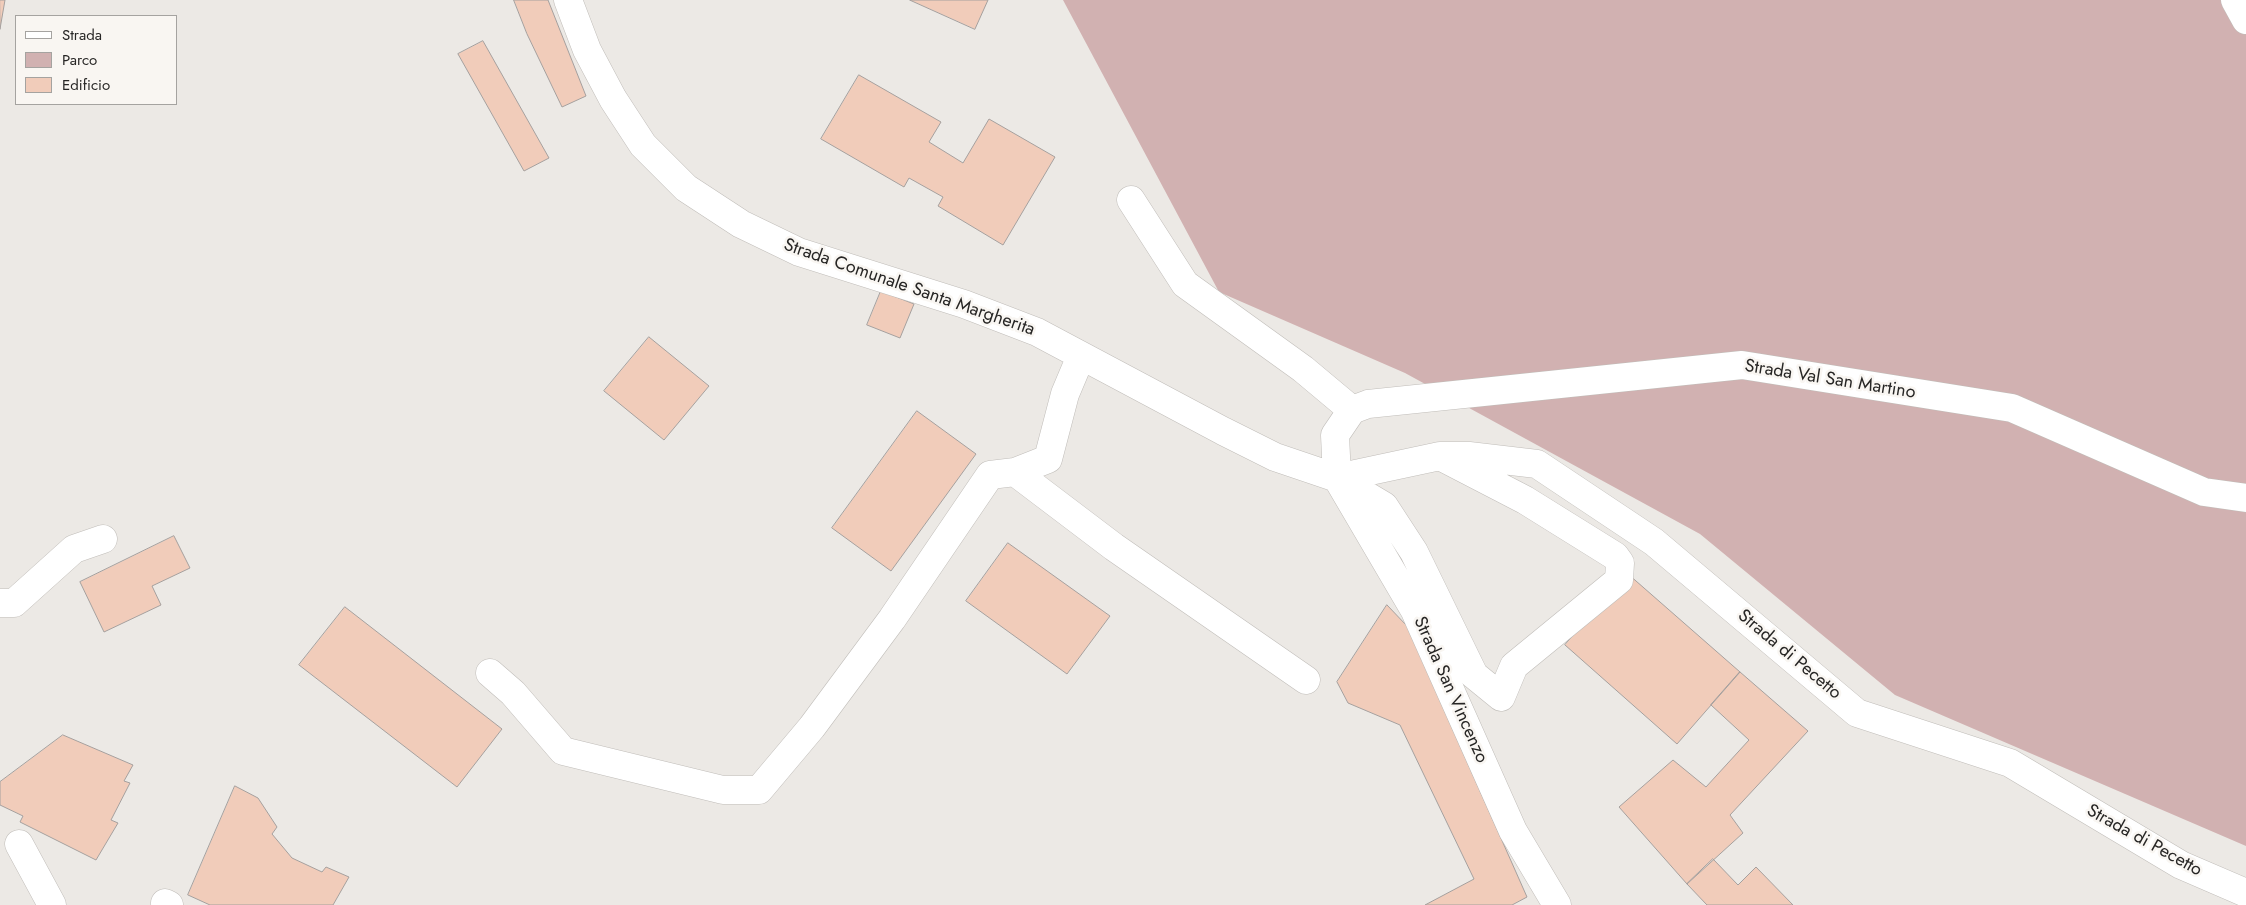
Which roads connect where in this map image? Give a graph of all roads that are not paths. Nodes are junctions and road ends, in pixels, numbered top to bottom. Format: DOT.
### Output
graph roads {
  1 [pos="568,0"];
  2 [pos="2235,0"];
  3 [pos="2246,20"];
  4 [pos="1132,200"];
  5 [pos="1081,356"];
  6 [pos="1352,410"];
  7 [pos="1440,456"];
  8 [pos="1016,472"];
  9 [pos="1337,478"];
  10 [pos="2246,498"];
  11 [pos="104,539"];
  12 [pos="0,603"];
  13 [pos="490,672"];
  14 [pos="1306,680"];
  15 [pos="19,844"];
  16 [pos="2246,894"];
  17 [pos="52,905"];
  18 [pos="1557,905"];
  1 -- 5 [label="street, Strada Comunale Santa Margherita"];
  2 -- 3 [label="street"];
  4 -- 6 [label="street"];
  5 -- 8 [label="street"];
  5 -- 9 [label="street, Strada Comunale Santa Margherita"];
  6 -- 9 [label="street"];
  6 -- 10 [label="street, Strada Val San Martino"];
  7 -- 9 [label="street, Strada di Pecetto"];
  7 -- 9 [label="street, Strada Comunale Santa Margherita"];
  7 -- 16 [label="street, Strada di Pecetto"];
  8 -- 13 [label="street"];
  8 -- 14 [label="street"];
  9 -- 18 [label="street, Strada San Vincenzo"];
  11 -- 12 [label="street"];
  15 -- 17 [label="street"];
}
